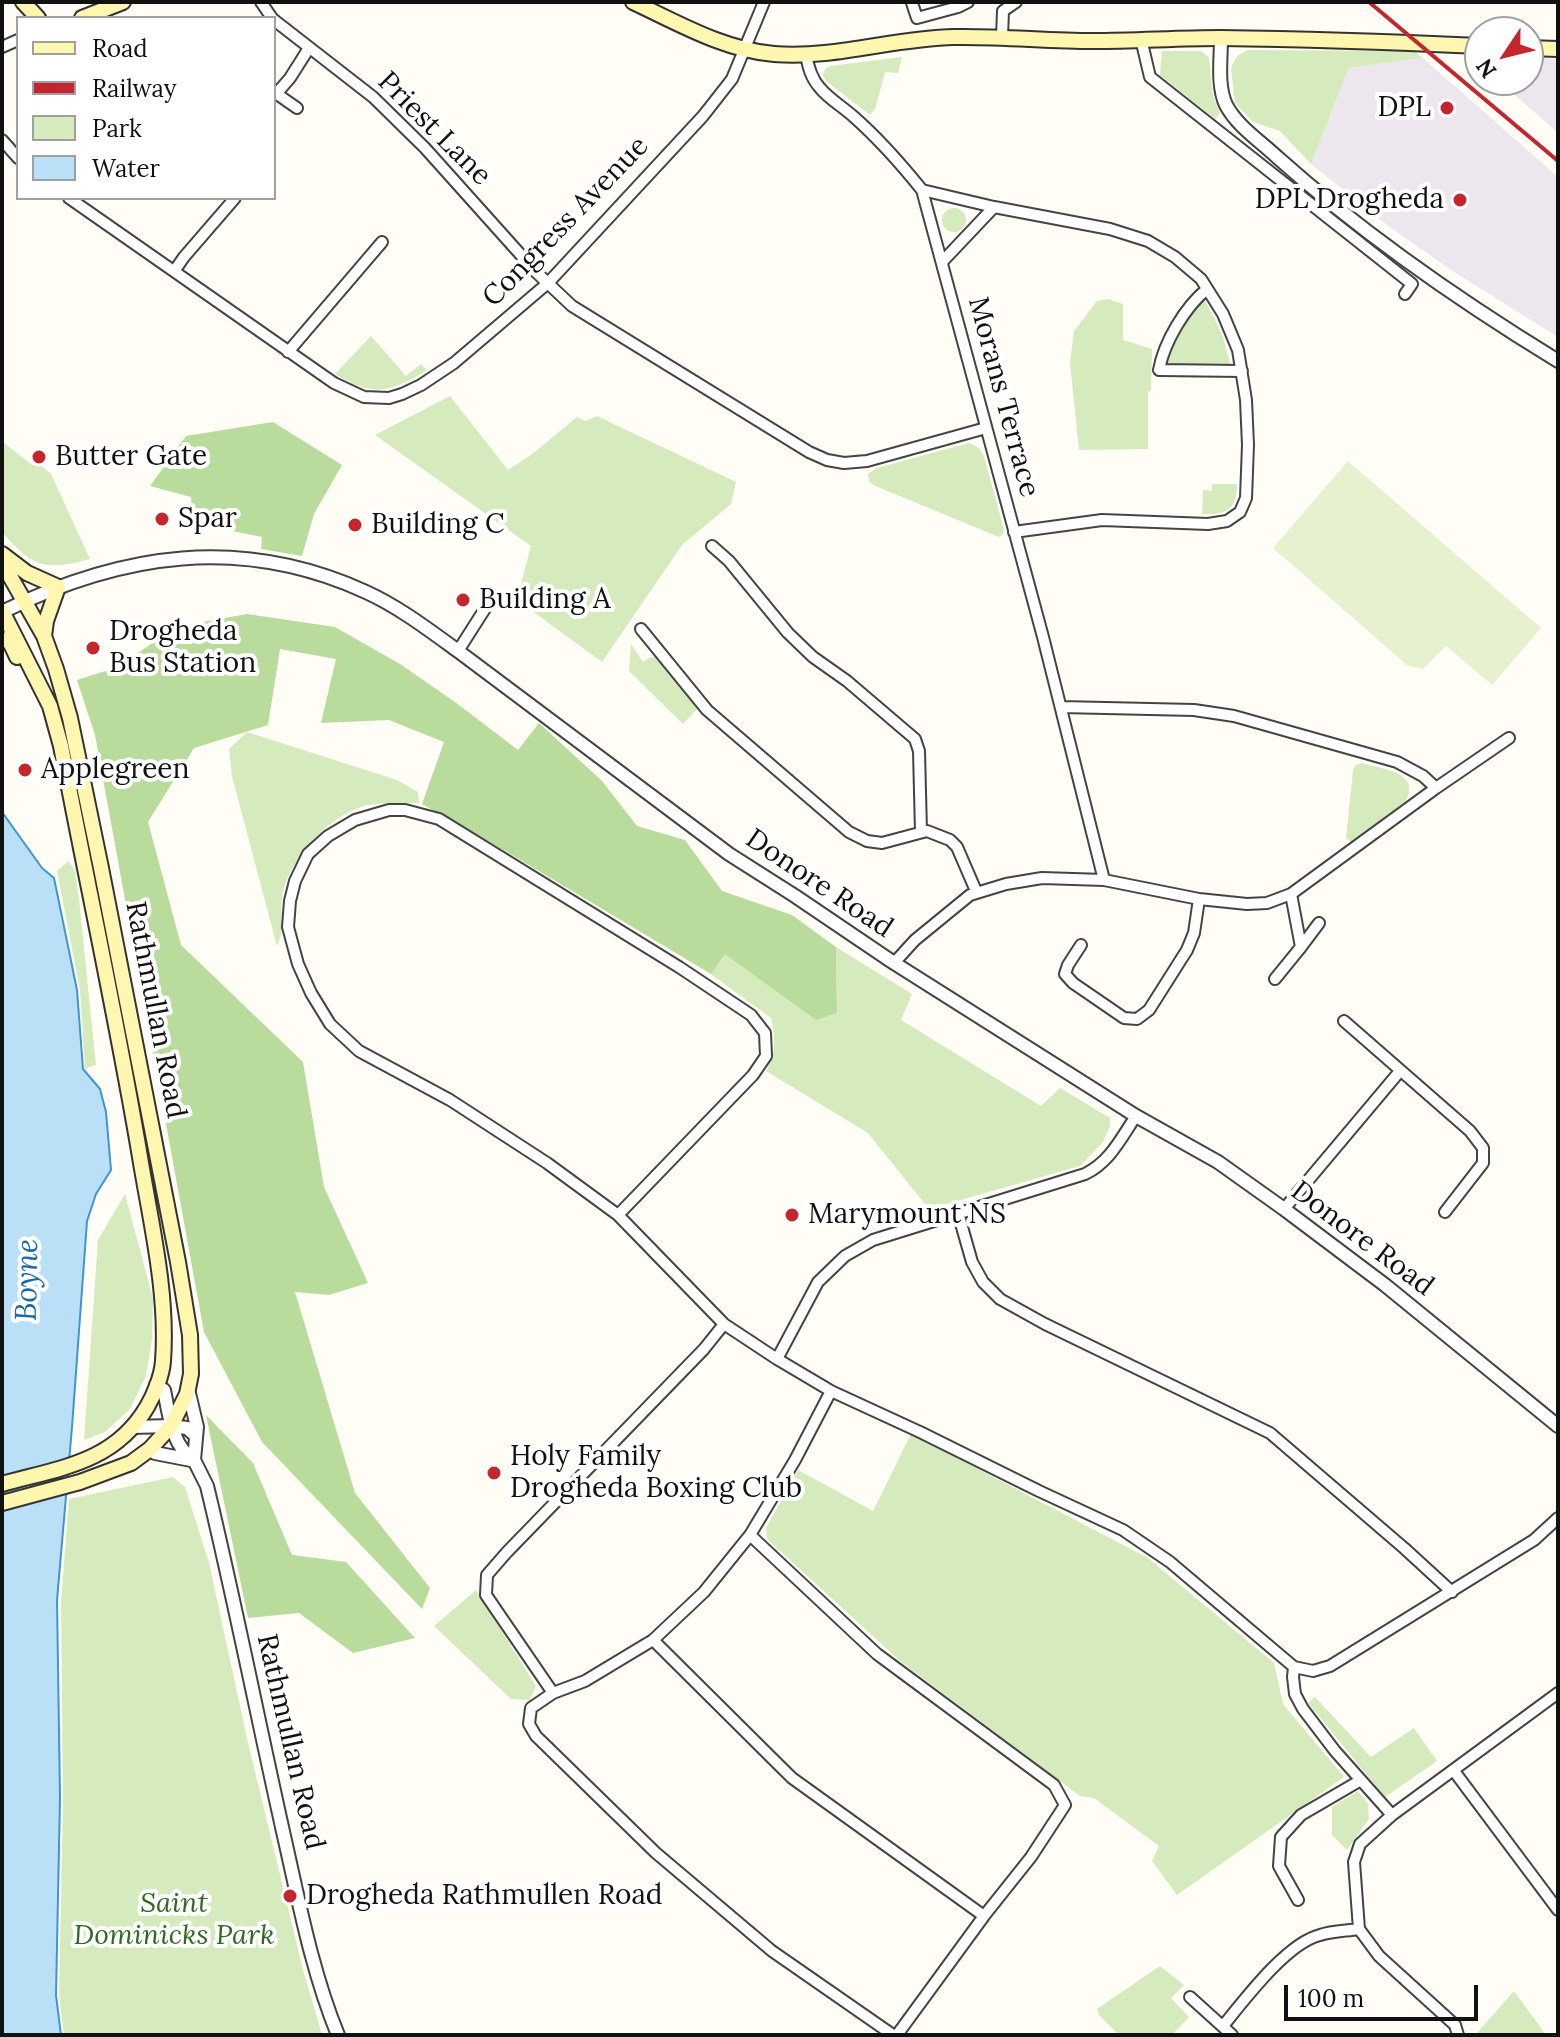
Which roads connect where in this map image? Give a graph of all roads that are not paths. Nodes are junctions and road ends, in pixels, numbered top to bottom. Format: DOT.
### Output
graph roads {
  1 [pos="123,2"];
  2 [pos="633,2"];
  3 [pos="764,2"];
  4 [pos="968,2"];
  5 [pos="1016,2"];
  6 [pos="912,3"];
  7 [pos="87,16"];
  8 [pos="276,21"];
  9 [pos="1002,37"];
  10 [pos="1221,38"];
  11 [pos="1141,39"];
  12 [pos="1464,46"];
  13 [pos="309,48"];
  14 [pos="745,49"];
  15 [pos="806,54"];
  16 [pos="276,92"];
  17 [pos="276,94"];
  18 [pos="297,108"];
  19 [pos="2,140"];
  20 [pos="16,156"];
  21 [pos="1292,170"];
  22 [pos="1283,182"];
  23 [pos="922,190"];
  24 [pos="72,200"];
  25 [pos="233,200"];
  26 [pos="994,207"];
  27 [pos="382,242"];
  28 [pos="942,262"];
  29 [pos="175,270"];
  30 [pos="548,283"];
  31 [pos="1207,289"];
  32 [pos="1405,294"];
  33 [pos="288,352"];
  34 [pos="1558,361"];
  35 [pos="1242,371"];
  36 [pos="986,428"];
  37 [pos="1014,532"];
  38 [pos="712,546"];
  39 [pos="2,554"];
  40 [pos="2,562"];
  41 [pos="58,587"];
  42 [pos="24,601"];
  43 [pos="488,604"];
  44 [pos="2,611"];
  45 [pos="641,629"];
  46 [pos="44,636"];
  47 [pos="2,639"];
  48 [pos="458,651"];
  49 [pos="50,706"];
  50 [pos="1061,707"];
  51 [pos="1509,738"];
  52 [pos="1436,788"];
  53 [pos="921,832"];
  54 [pos="1104,880"];
  55 [pos="976,891"];
  56 [pos="1291,894"];
  57 [pos="1199,899"];
  58 [pos="1319,923"];
  59 [pos="1081,945"];
  60 [pos="1301,947"];
  61 [pos="894,963"];
  62 [pos="1275,979"];
  63 [pos="1344,1021"];
  64 [pos="1400,1071"];
  65 [pos="1136,1116"];
  66 [pos="1284,1209"];
  67 [pos="1445,1212"];
  68 [pos="958,1213"];
  69 [pos="618,1215"];
  70 [pos="724,1324"];
  71 [pos="777,1359"];
  72 [pos="156,1385"];
  73 [pos="188,1389"];
  74 [pos="831,1391"];
  75 [pos="171,1426"];
  76 [pos="1558,1426"];
  77 [pos="132,1427"];
  78 [pos="196,1436"];
  79 [pos="150,1449"];
  80 [pos="194,1460"];
  81 [pos="2,1484"];
  82 [pos="2,1503"];
  83 [pos="1558,1518"];
  84 [pos="750,1535"];
  85 [pos="1452,1592"];
  86 [pos="653,1640"];
  87 [pos="1294,1667"];
  88 [pos="553,1693"];
  89 [pos="1558,1693"];
  90 [pos="1454,1771"];
  91 [pos="1361,1780"];
  92 [pos="1392,1815"];
  93 [pos="1298,1900"];
  94 [pos="1558,1910"];
  95 [pos="984,1916"];
  96 [pos="1359,1929"];
  97 [pos="1190,1997"];
  98 [pos="1223,2026"];
  99 [pos="338,2035"];
  100 [pos="895,2035"];
  101 [pos="1232,2035"];
  102 [pos="1458,2035"];
  1 -- 7 [label="main road"];
  2 -- 14 [label="main road"];
  3 -- 14 [label="street, Congress Avenue"];
  4 -- 6 [label="street"];
  5 -- 9 [label="street"];
  8 -- 13 [label="street, Priest Lane"];
  9 -- 11 [label="main road"];
  9 -- 15 [label="main road"];
  10 -- 11 [label="main road"];
  10 -- 12 [label="main road"];
  10 -- 21 [label="street"];
  11 -- 22 [label="street"];
  13 -- 16 [label="street"];
  13 -- 30 [label="street, Priest Lane"];
  14 -- 15 [label="main road"];
  14 -- 30 [label="street, Congress Avenue"];
  15 -- 23 [label="street, Morans Terrace"];
  17 -- 18 [label="street"];
  19 -- 20 [label="street"];
  21 -- 22 [label="street"];
  21 -- 34 [label="street"];
  22 -- 32 [label="street"];
  23 -- 26 [label="street"];
  23 -- 28 [label="street, Morans Terrace"];
  24 -- 29 [label="street, Congress Avenue"];
  25 -- 29 [label="street"];
  26 -- 28 [label="street"];
  26 -- 31 [label="street"];
  27 -- 33 [label="street"];
  28 -- 36 [label="street, Morans Terrace"];
  29 -- 33 [label="street, Congress Avenue"];
  30 -- 33 [label="street, Congress Avenue"];
  30 -- 36 [label="street, Priest Lane"];
  31 -- 35 [label="street"];
  31 -- 35 [label="street"];
  35 -- 37 [label="street"];
  36 -- 37 [label="street, Morans Terrace"];
  37 -- 50 [label="street, Morans Terrace"];
  38 -- 53 [label="street"];
  39 -- 41 [label="main road"];
  40 -- 42 [label="main road, Rathmullan Road"];
  41 -- 42 [label="street, Donore Road"];
  41 -- 46 [label="main road"];
  41 -- 48 [label="street, Donore Road"];
  42 -- 44 [label="street, Donore Road"];
  42 -- 46 [label="main road, Rathmullan Road"];
  43 -- 48 [label="street"];
  44 -- 49 [label="main road, Rathmullan Road"];
  45 -- 53 [label="street"];
  46 -- 73 [label="main road, Rathmullan Road"];
  47 -- 49 [label="main road"];
  48 -- 61 [label="street, Donore Road"];
  49 -- 72 [label="main road, Rathmullan Road"];
  50 -- 52 [label="street"];
  50 -- 54 [label="street, Morans Terrace"];
  51 -- 52 [label="street"];
  52 -- 56 [label="street"];
  53 -- 55 [label="street"];
  54 -- 55 [label="street"];
  54 -- 57 [label="street"];
  55 -- 61 [label="street"];
  56 -- 57 [label="street"];
  56 -- 60 [label="street"];
  57 -- 59 [label="street"];
  58 -- 60 [label="street"];
  60 -- 62 [label="street"];
  61 -- 65 [label="street, Donore Road"];
  63 -- 64 [label="street"];
  64 -- 66 [label="street"];
  64 -- 67 [label="street"];
  65 -- 66 [label="street, Donore Road"];
  65 -- 68 [label="street"];
  66 -- 76 [label="street, Donore Road"];
  68 -- 71 [label="street"];
  68 -- 85 [label="street"];
  69 -- 69 [label="street"];
  69 -- 70 [label="street"];
  70 -- 71 [label="street"];
  70 -- 88 [label="street"];
  71 -- 74 [label="street"];
  72 -- 75 [label="street, Rathmullan Road"];
  72 -- 77 [label="main road"];
  73 -- 75 [label="main road"];
  73 -- 78 [label="street, Rathmullan Road"];
  74 -- 84 [label="street"];
  74 -- 87 [label="street"];
  75 -- 77 [label="street"];
  75 -- 78 [label="street"];
  75 -- 79 [label="main road"];
  75 -- 80 [label="street, Rathmullan Road"];
  77 -- 81 [label="main road"];
  78 -- 80 [label="street, Rathmullan Road"];
  79 -- 80 [label="street"];
  79 -- 82 [label="main road"];
  80 -- 99 [label="street, Rathmullan Road"];
  83 -- 85 [label="street"];
  84 -- 86 [label="street"];
  84 -- 95 [label="street"];
  85 -- 87 [label="street"];
  86 -- 88 [label="street"];
  86 -- 95 [label="street"];
  87 -- 91 [label="street"];
  88 -- 100 [label="street"];
  89 -- 90 [label="street"];
  90 -- 92 [label="street"];
  90 -- 94 [label="street"];
  91 -- 92 [label="street"];
  91 -- 93 [label="street"];
  92 -- 96 [label="street"];
  95 -- 100 [label="street"];
  96 -- 98 [label="street"];
  96 -- 102 [label="street"];
  97 -- 98 [label="street"];
  98 -- 101 [label="street"];
}
